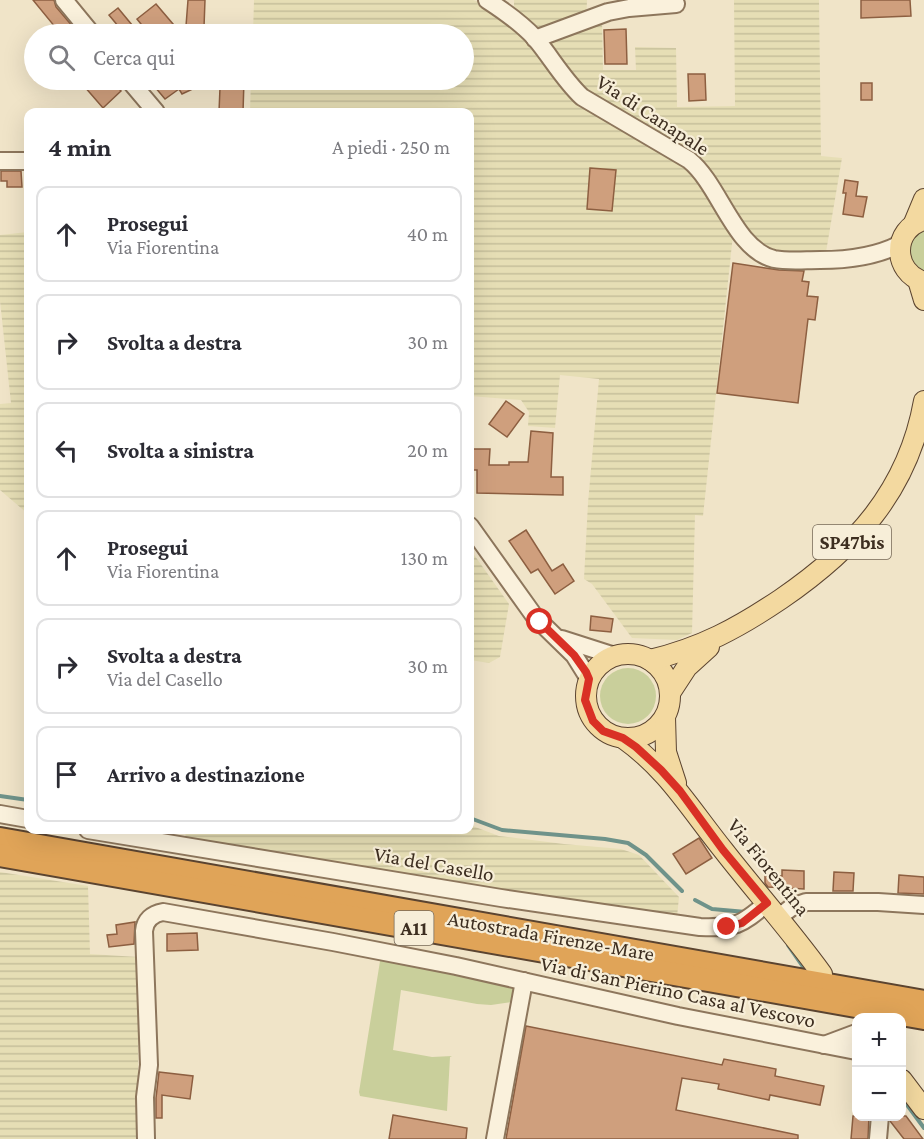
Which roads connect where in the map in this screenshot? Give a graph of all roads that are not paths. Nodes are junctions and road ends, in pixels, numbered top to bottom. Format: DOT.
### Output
graph roads {
  1 [pos="64,0"];
  2 [pos="487,0"];
  3 [pos="676,4"];
  4 [pos="84,24"];
  5 [pos="535,39"];
  6 [pos="137,90"];
  7 [pos="153,108"];
  8 [pos="24,160"];
  9 [pos="0,161"];
  10 [pos="924,199"];
  11 [pos="919,222"];
  12 [pos="901,253"];
  13 [pos="921,281"];
  14 [pos="924,300"];
  15 [pos="924,401"];
  16 [pos="474,532"];
  17 [pos="553,635"];
  18 [pos="722,636"];
  19 [pos="615,656"];
  20 [pos="650,660"];
  21 [pos="589,679"];
  22 [pos="670,693"];
  23 [pos="665,717"];
  24 [pos="623,738"];
  25 [pos="680,791"];
  26 [pos="0,814"];
  27 [pos="24,818"];
  28 [pos="112,834"];
  29 [pos="0,839"];
  30 [pos="0,855"];
  31 [pos="924,904"];
  32 [pos="773,910"];
  33 [pos="822,974"];
  34 [pos="524,981"];
  35 [pos="924,1002"];
  36 [pos="924,1018"];
  37 [pos="852,1035"];
  38 [pos="821,1046"];
  39 [pos="852,1052"];
  40 [pos="906,1085"];
  41 [pos="924,1110"];
  42 [pos="880,1121"];
  43 [pos="146,1139"];
  44 [pos="495,1139"];
  45 [pos="878,1139"];
  1 -- 4 [label="street"];
  2 -- 5 [label="street, Via di Canapale"];
  3 -- 5 [label="street"];
  5 -- 12 [label="street, Via di Canapale"];
  6 -- 7 [label="street"];
  8 -- 9 [label="street"];
  10 -- 11 [label="main road"];
  11 -- 12 [label="main road"];
  12 -- 13 [label="main road"];
  13 -- 14 [label="main road"];
  15 -- 18 [label="main road, SP47bis"];
  16 -- 17 [label="street"];
  17 -- 19 [label="street"];
  17 -- 21 [label="street"];
  18 -- 20 [label="main road, SP47bis"];
  18 -- 22 [label="main road, SP47bis"];
  19 -- 20 [label="main road"];
  19 -- 21 [label="main road"];
  20 -- 22 [label="main road"];
  21 -- 24 [label="main road"];
  22 -- 23 [label="main road"];
  23 -- 24 [label="main road"];
  23 -- 25 [label="main road, Via Fiorentina"];
  24 -- 25 [label="main road, Via Fiorentina"];
  25 -- 32 [label="main road, Via Fiorentina"];
  26 -- 27 [label="street"];
  28 -- 32 [label="street, Via del Casello"];
  29 -- 35 [label="highway, Autostrada Firenze-Mare / A11"];
  30 -- 36 [label="highway, Autostrada Firenze-Mare / A11"];
  31 -- 32 [label="street, Via del Casello"];
  32 -- 33 [label="main road, Via Fiorentina"];
  34 -- 38 [label="street, Via di San Pierino Casa al Vescovo"];
  34 -- 43 [label="street, Via di San Pierino Casa al Vescovo"];
  34 -- 44 [label="street, Via di San Pierino Casa al Vescovo"];
  37 -- 38 [label="street, Via di San Pierino Casa al Vescovo"];
  38 -- 39 [label="street"];
  40 -- 41 [label="main road"];
  42 -- 45 [label="street"];
}
